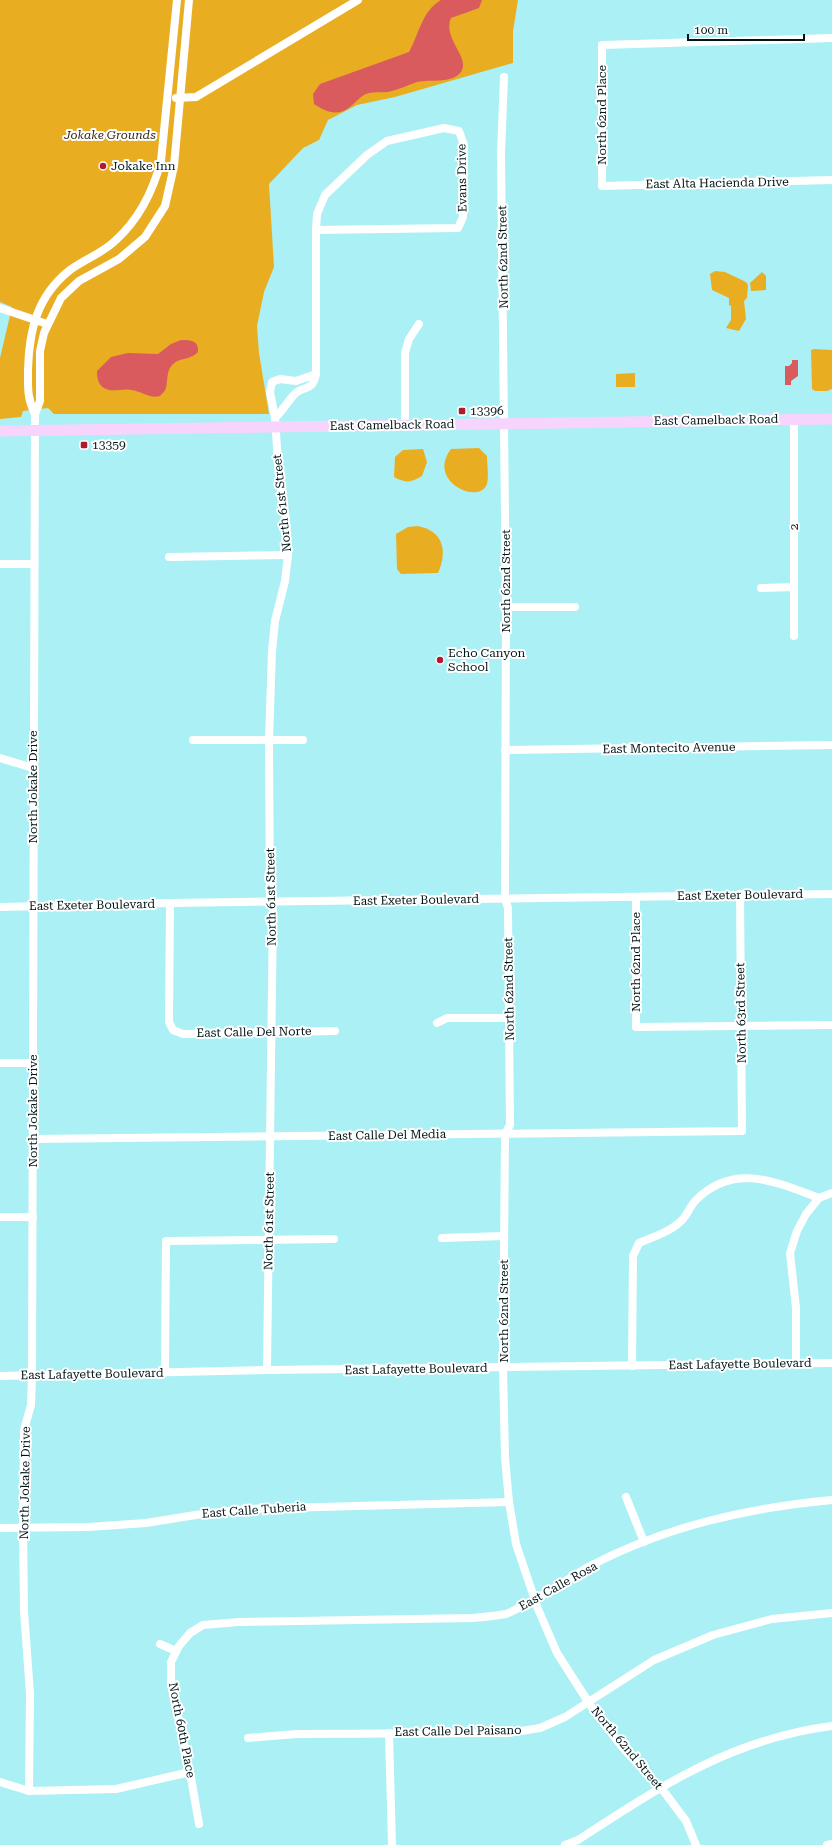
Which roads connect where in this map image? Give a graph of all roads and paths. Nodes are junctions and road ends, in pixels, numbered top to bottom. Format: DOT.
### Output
graph roads {
  1 [pos="177,0"];
  2 [pos="189,0"];
  3 [pos="358,0"];
  4 [pos="832,38"];
  5 [pos="504,77"];
  6 [pos="168,97"];
  7 [pos="180,98"];
  8 [pos="832,180"];
  9 [pos="602,186"];
  10 [pos="316,230"];
  11 [pos="0,308"];
  12 [pos="35,320"];
  13 [pos="47,324"];
  14 [pos="419,324"];
  15 [pos="316,374"];
  16 [pos="290,380"];
  17 [pos="293,395"];
  18 [pos="35,414"];
  19 [pos="794,419"];
  20 [pos="832,419"];
  21 [pos="275,422"];
  22 [pos="504,423"];
  23 [pos="405,425"];
  24 [pos="0,431"];
  25 [pos="35,431"];
  26 [pos="288,555"];
  27 [pos="169,557"];
  28 [pos="0,564"];
  29 [pos="33,564"];
  30 [pos="794,587"];
  31 [pos="760,588"];
  32 [pos="506,607"];
  33 [pos="575,607"];
  34 [pos="794,636"];
  35 [pos="193,740"];
  36 [pos="269,740"];
  37 [pos="303,740"];
  38 [pos="832,745"];
  39 [pos="505,750"];
  40 [pos="0,758"];
  41 [pos="33,768"];
  42 [pos="740,894"];
  43 [pos="832,894"];
  44 [pos="636,897"];
  45 [pos="505,898"];
  46 [pos="270,902"];
  47 [pos="170,903"];
  48 [pos="33,906"];
  49 [pos="0,907"];
  50 [pos="510,1018"];
  51 [pos="437,1023"];
  52 [pos="832,1025"];
  53 [pos="741,1026"];
  54 [pos="335,1030"];
  55 [pos="272,1032"];
  56 [pos="0,1063"];
  57 [pos="33,1063"];
  58 [pos="742,1131"];
  59 [pos="505,1134"];
  60 [pos="270,1137"];
  61 [pos="32,1139"];
  62 [pos="832,1193"];
  63 [pos="819,1198"];
  64 [pos="0,1217"];
  65 [pos="32,1217"];
  66 [pos="504,1236"];
  67 [pos="442,1238"];
  68 [pos="334,1239"];
  69 [pos="268,1240"];
  70 [pos="832,1363"];
  71 [pos="796,1364"];
  72 [pos="632,1366"];
  73 [pos="503,1368"];
  74 [pos="267,1370"];
  75 [pos="165,1372"];
  76 [pos="0,1376"];
  77 [pos="32,1376"];
  78 [pos="626,1497"];
  79 [pos="832,1500"];
  80 [pos="509,1502"];
  81 [pos="0,1528"];
  82 [pos="23,1528"];
  83 [pos="644,1542"];
  84 [pos="535,1600"];
  85 [pos="832,1613"];
  86 [pos="203,1625"];
  87 [pos="160,1644"];
  88 [pos="176,1651"];
  89 [pos="588,1702"];
  90 [pos="832,1726"];
  91 [pos="389,1733"];
  92 [pos="248,1738"];
  93 [pos="190,1772"];
  94 [pos="0,1782"];
  95 [pos="660,1787"];
  96 [pos="29,1791"];
  97 [pos="199,1824"];
  98 [pos="579,1842"];
  99 [pos="832,1844"];
  100 [pos="392,1845"];
  101 [pos="565,1845"];
  102 [pos="696,1845"];
  103 [pos="827,1845"];
  1 -- 6 [label="street"];
  2 -- 7 [label="street"];
  3 -- 7 [label="street"];
  4 -- 9 [label="street, North 62nd Place"];
  5 -- 22 [label="street, North 62nd Street"];
  6 -- 7 [label="street"];
  6 -- 12 [label="street"];
  7 -- 13 [label="street"];
  8 -- 9 [label="street, East Alta Hacienda Drive"];
  10 -- 10 [label="street, Evans Drive"];
  10 -- 15 [label="street, Evans Drive"];
  11 -- 12 [label="street"];
  12 -- 13 [label="street"];
  12 -- 18 [label="street"];
  13 -- 18 [label="street"];
  14 -- 23 [label="street"];
  15 -- 16 [label="street"];
  15 -- 17 [label="street"];
  16 -- 17 [label="street"];
  16 -- 21 [label="street"];
  17 -- 21 [label="street"];
  18 -- 25 [label="street, North Jokake Drive"];
  19 -- 20 [label="main road, East Camelback Road"];
  19 -- 22 [label="main road, East Camelback Road"];
  19 -- 30 [label="street, 2"];
  21 -- 23 [label="main road, East Camelback Road"];
  21 -- 25 [label="main road, East Camelback Road"];
  21 -- 26 [label="street, North 61st Street"];
  22 -- 23 [label="main road, East Camelback Road"];
  22 -- 32 [label="street, North 62nd Street"];
  24 -- 25 [label="main road, East Camelback Road"];
  25 -- 29 [label="street, North Jokake Drive"];
  26 -- 27 [label="street"];
  26 -- 36 [label="street, North 61st Street"];
  28 -- 29 [label="street"];
  29 -- 41 [label="street, North Jokake Drive"];
  30 -- 31 [label="street"];
  30 -- 34 [label="street, 2"];
  32 -- 33 [label="street"];
  32 -- 39 [label="street, North 62nd Street"];
  35 -- 36 [label="street"];
  36 -- 37 [label="street"];
  36 -- 46 [label="street, North 61st Street"];
  38 -- 39 [label="street, East Montecito Avenue"];
  39 -- 45 [label="street, North 62nd Street"];
  40 -- 41 [label="street"];
  41 -- 48 [label="street, North Jokake Drive"];
  42 -- 43 [label="street, East Exeter Boulevard"];
  42 -- 44 [label="street, East Exeter Boulevard"];
  42 -- 53 [label="street, North 63rd Street"];
  44 -- 45 [label="street, East Exeter Boulevard"];
  44 -- 53 [label="street, North 62nd Place"];
  45 -- 46 [label="street, East Exeter Boulevard"];
  45 -- 50 [label="street, North 62nd Street"];
  46 -- 47 [label="street, East Exeter Boulevard"];
  46 -- 55 [label="street, North 61st Street"];
  47 -- 48 [label="street, East Exeter Boulevard"];
  47 -- 55 [label="street, East Calle Del Norte"];
  48 -- 49 [label="street, East Exeter Boulevard"];
  48 -- 57 [label="street, North Jokake Drive"];
  50 -- 51 [label="street"];
  50 -- 59 [label="street, North 62nd Street"];
  52 -- 53 [label="street"];
  53 -- 58 [label="street, North 63rd Street"];
  54 -- 55 [label="street, East Calle Del Norte"];
  55 -- 60 [label="street, North 61st Street"];
  56 -- 57 [label="street"];
  57 -- 61 [label="street, North Jokake Drive"];
  58 -- 59 [label="street, East Calle Del Media"];
  59 -- 60 [label="street, East Calle Del Media"];
  59 -- 66 [label="street, North 62nd Street"];
  60 -- 61 [label="street, East Calle Del Media"];
  60 -- 69 [label="street, North 61st Street"];
  61 -- 65 [label="street, North Jokake Drive"];
  62 -- 63 [label="street"];
  63 -- 71 [label="street"];
  63 -- 72 [label="street"];
  64 -- 65 [label="street"];
  65 -- 77 [label="street, North Jokake Drive"];
  66 -- 67 [label="street"];
  66 -- 73 [label="street, North 62nd Street"];
  68 -- 69 [label="street"];
  69 -- 74 [label="street, North 61st Street"];
  69 -- 75 [label="street"];
  70 -- 71 [label="street, East Lafayette Boulevard"];
  71 -- 72 [label="street, East Lafayette Boulevard"];
  72 -- 73 [label="street, East Lafayette Boulevard"];
  73 -- 74 [label="street, East Lafayette Boulevard"];
  73 -- 80 [label="street, North 62nd Street"];
  74 -- 75 [label="street, East Lafayette Boulevard"];
  75 -- 77 [label="street, East Lafayette Boulevard"];
  76 -- 77 [label="street, East Lafayette Boulevard"];
  77 -- 82 [label="street, North Jokake Drive"];
  78 -- 83 [label="street"];
  79 -- 83 [label="street, East Calle Rosa"];
  80 -- 82 [label="street, East Calle Tuberia"];
  80 -- 84 [label="street, North 62nd Street"];
  81 -- 82 [label="street, East Calle Tuberia"];
  82 -- 96 [label="street, North Jokake Drive"];
  83 -- 84 [label="street, East Calle Rosa"];
  84 -- 86 [label="street, East Calle Rosa"];
  84 -- 89 [label="street, North 62nd Street"];
  85 -- 89 [label="street, East Calle Del Paisano"];
  86 -- 88 [label="street, North 60th Place"];
  87 -- 88 [label="street"];
  88 -- 93 [label="street, North 60th Place"];
  89 -- 91 [label="street, East Calle Del Paisano"];
  89 -- 95 [label="street, North 62nd Street"];
  90 -- 95 [label="street"];
  91 -- 92 [label="street, East Calle Del Paisano"];
  91 -- 100 [label="street"];
  93 -- 96 [label="street"];
  93 -- 97 [label="street, North 60th Place"];
  94 -- 96 [label="street"];
  95 -- 98 [label="street"];
  95 -- 102 [label="street, North 62nd Street"];
  98 -- 101 [label="street"];
  99 -- 103 [label="street"];
}
